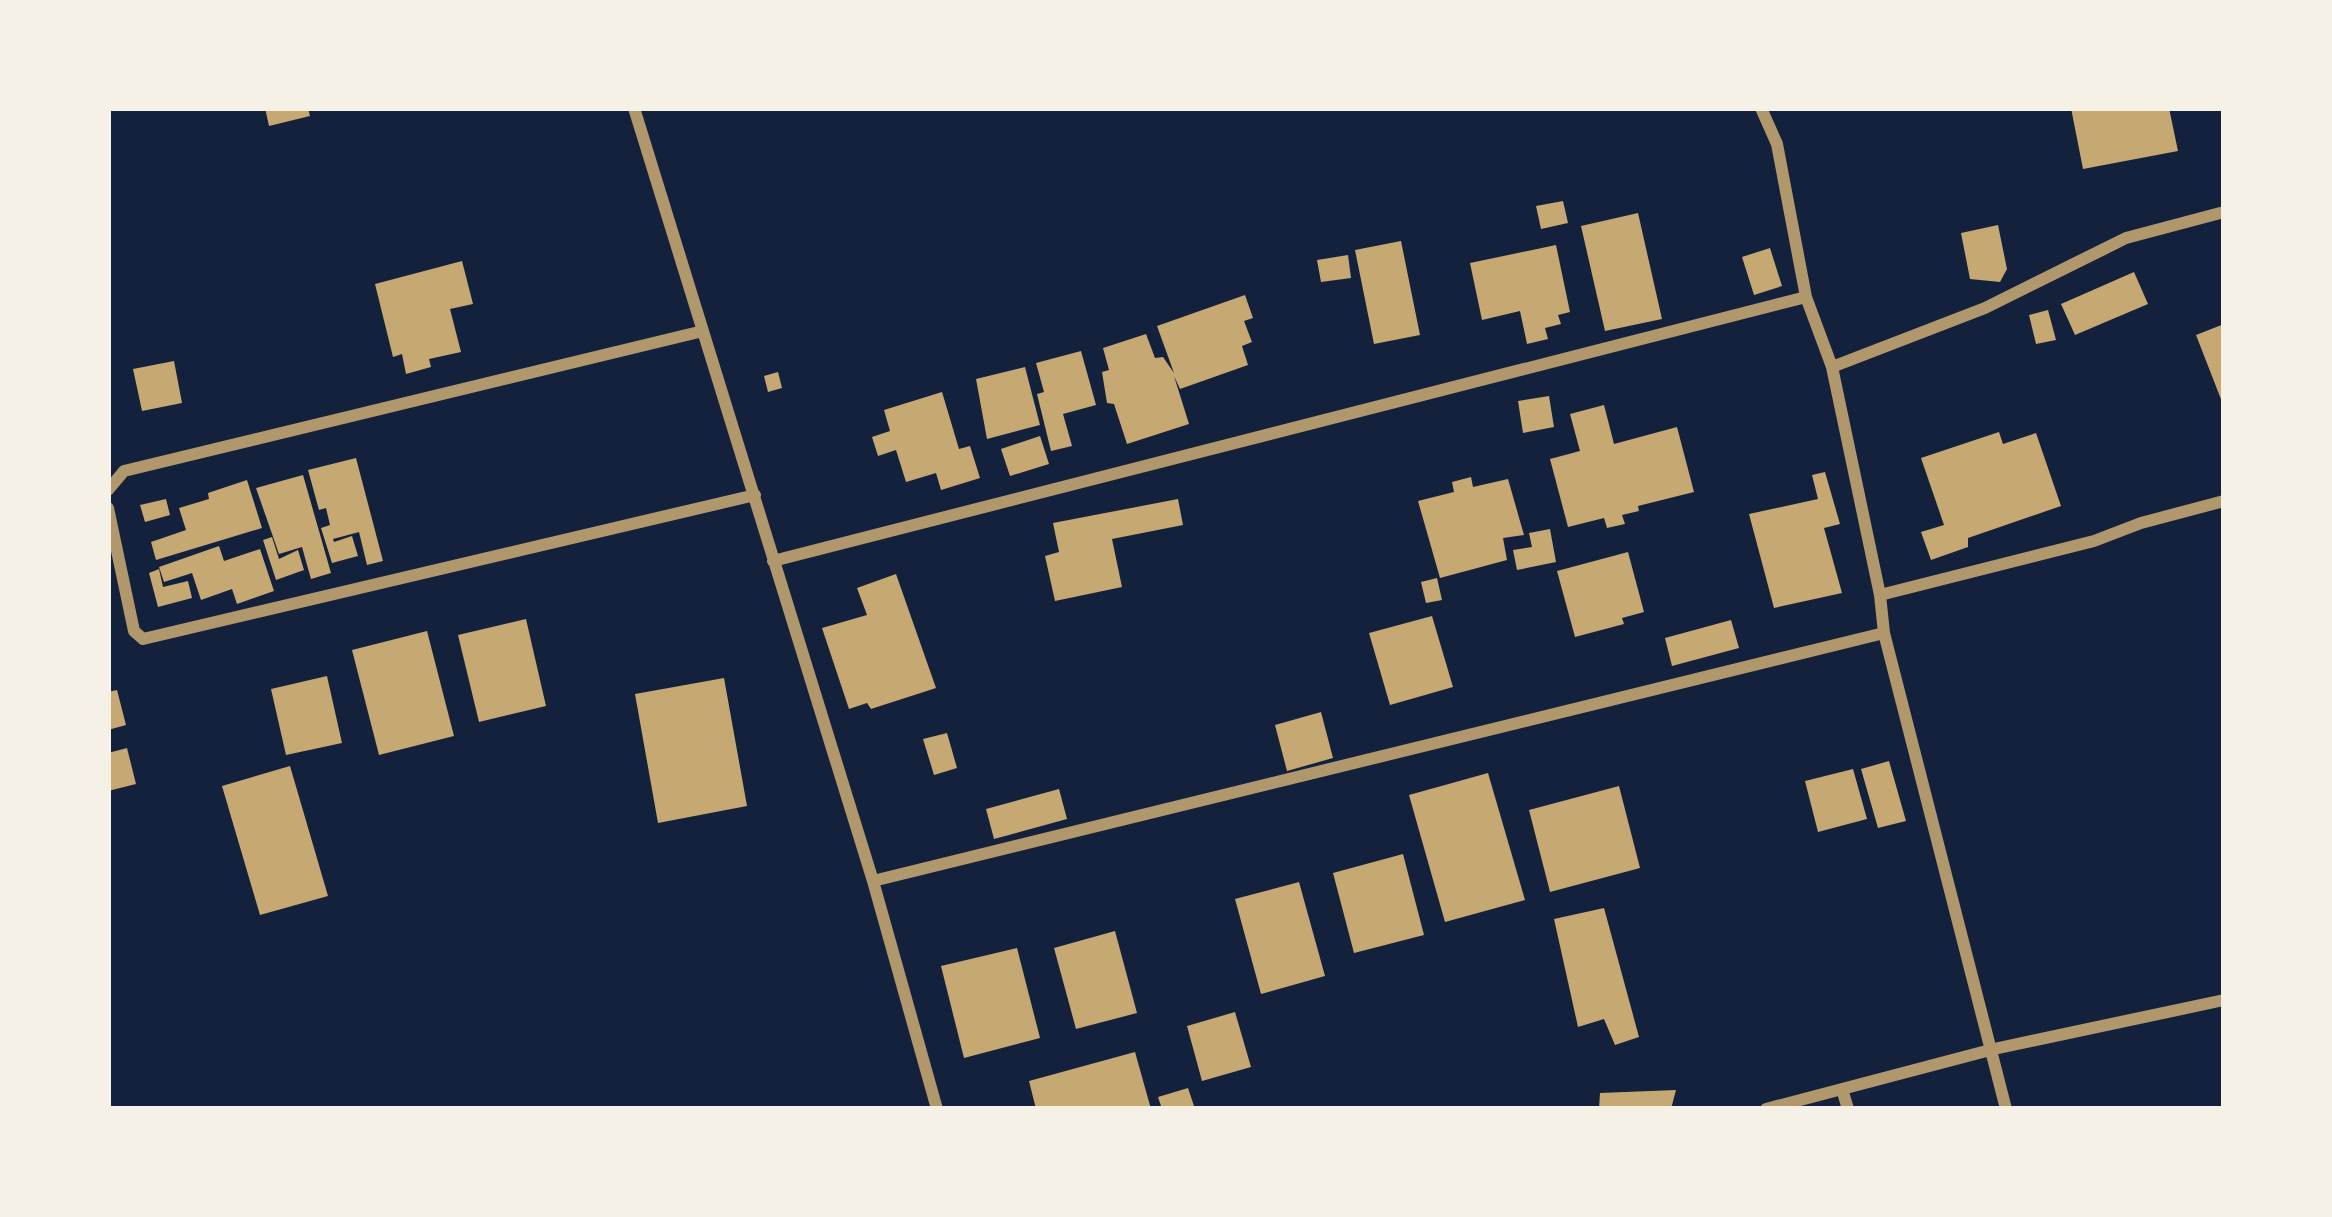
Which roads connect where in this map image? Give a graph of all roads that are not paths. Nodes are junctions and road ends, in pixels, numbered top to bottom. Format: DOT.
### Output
graph roads {
  1 [pos="634,108"];
  2 [pos="1761,108"];
  3 [pos="2224,212"];
  4 [pos="1806,297"];
  5 [pos="703,332"];
  6 [pos="1832,367"];
  7 [pos="108,490"];
  8 [pos="754,495"];
  9 [pos="2224,501"];
  10 [pos="108,508"];
  11 [pos="773,561"];
  12 [pos="1880,595"];
  13 [pos="1884,633"];
  14 [pos="873,881"];
  15 [pos="2224,1000"];
  16 [pos="1994,1049"];
  17 [pos="1842,1089"];
  18 [pos="937,1109"];
  19 [pos="1766,1109"];
  20 [pos="1847,1109"];
  21 [pos="2006,1109"];
  1 -- 5 [label="street"];
  2 -- 4 [label="street"];
  3 -- 6 [label="street"];
  4 -- 6 [label="street"];
  4 -- 11 [label="street"];
  5 -- 7 [label="street"];
  5 -- 8 [label="street"];
  6 -- 12 [label="street"];
  8 -- 10 [label="street"];
  8 -- 11 [label="street"];
  9 -- 12 [label="street"];
  11 -- 14 [label="street"];
  12 -- 13 [label="street"];
  13 -- 14 [label="street"];
  13 -- 16 [label="street"];
  14 -- 18 [label="street"];
  15 -- 16 [label="street"];
  16 -- 17 [label="street"];
  16 -- 21 [label="street"];
  17 -- 19 [label="street"];
  17 -- 20 [label="street"];
}
